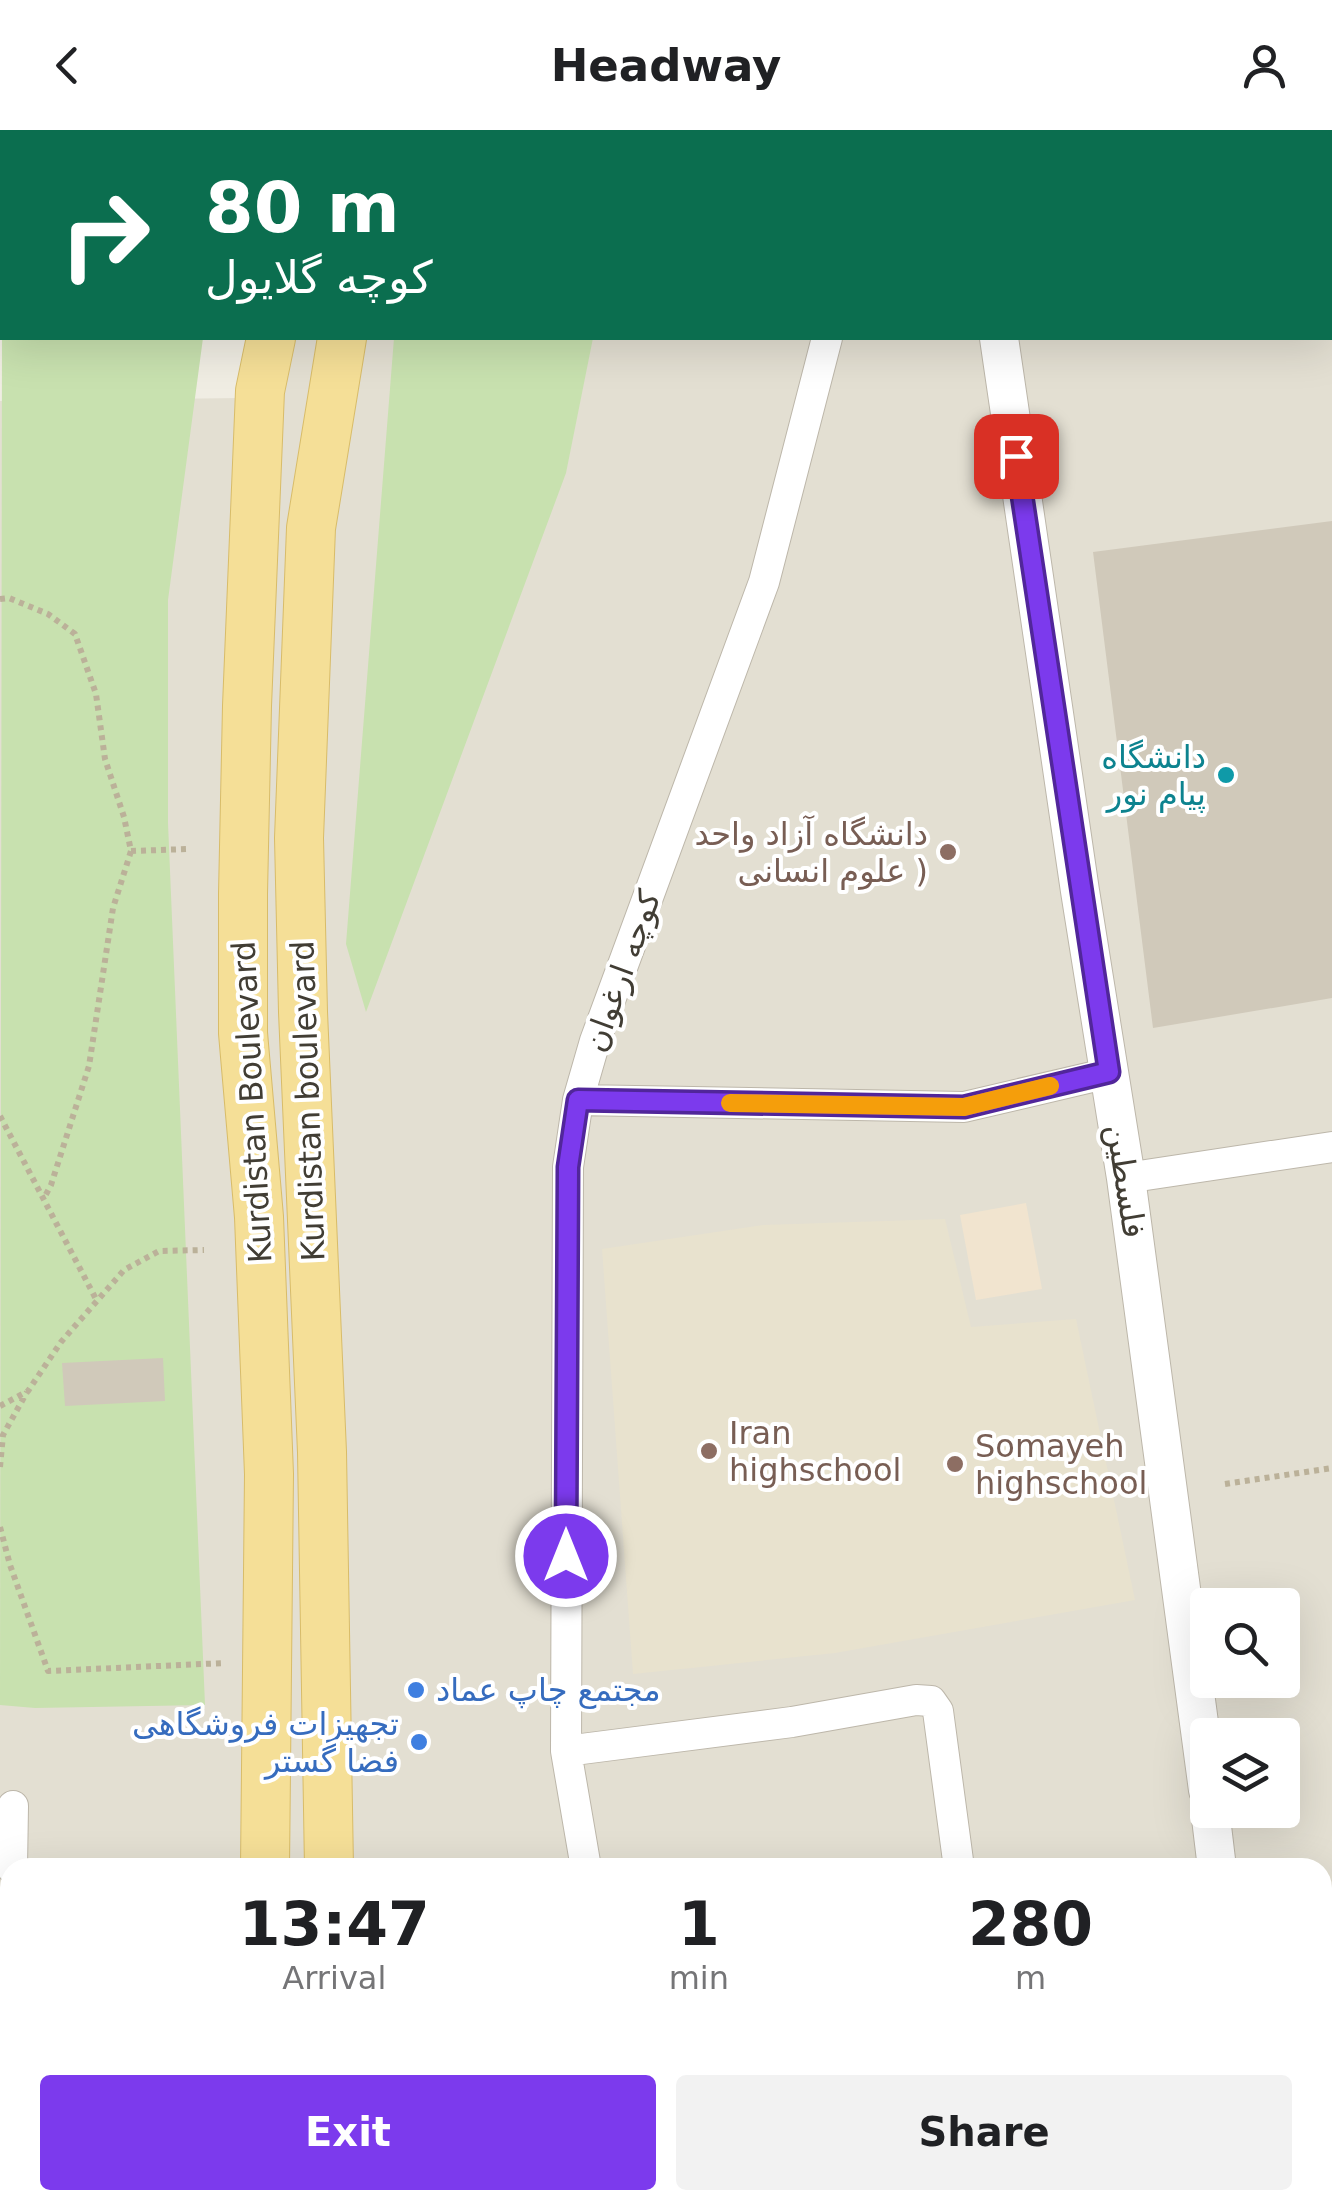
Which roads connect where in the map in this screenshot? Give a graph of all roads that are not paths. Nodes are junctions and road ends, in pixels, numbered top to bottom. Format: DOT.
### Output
graph roads {
  1 [pos="272,340"];
  2 [pos="342,340"];
  3 [pos="826,340"];
  4 [pos="998,340"];
  5 [pos="1109,1072"];
  6 [pos="578,1100"];
  7 [pos="1332,1147"];
  8 [pos="1126,1178"];
  9 [pos="1198,1718"];
  10 [pos="566,1751"];
  11 [pos="13,1806"];
  12 [pos="1212,1828"];
  13 [pos="12,1858"];
  14 [pos="265,1858"];
  15 [pos="329,1858"];
  16 [pos="584,1858"];
  17 [pos="957,1858"];
  18 [pos="1217,1858"];
  1 -- 14 [label="main road, Kurdistan Boulevard"];
  2 -- 15 [label="main road, Kurdistan boulevard"];
  3 -- 6 [label="street, کوچه ارغوان"];
  4 -- 5 [label="street, فلسطین"];
  5 -- 6 [label="street"];
  5 -- 8 [label="street, فلسطین"];
  6 -- 10 [label="street, کوچه ارغوان"];
  7 -- 8 [label="street"];
  8 -- 9 [label="street, فلسطین"];
  10 -- 16 [label="street, کوچه ارغوان"];
  10 -- 17 [label="street"];
  11 -- 13 [label="street"];
  12 -- 18 [label="street"];
}
